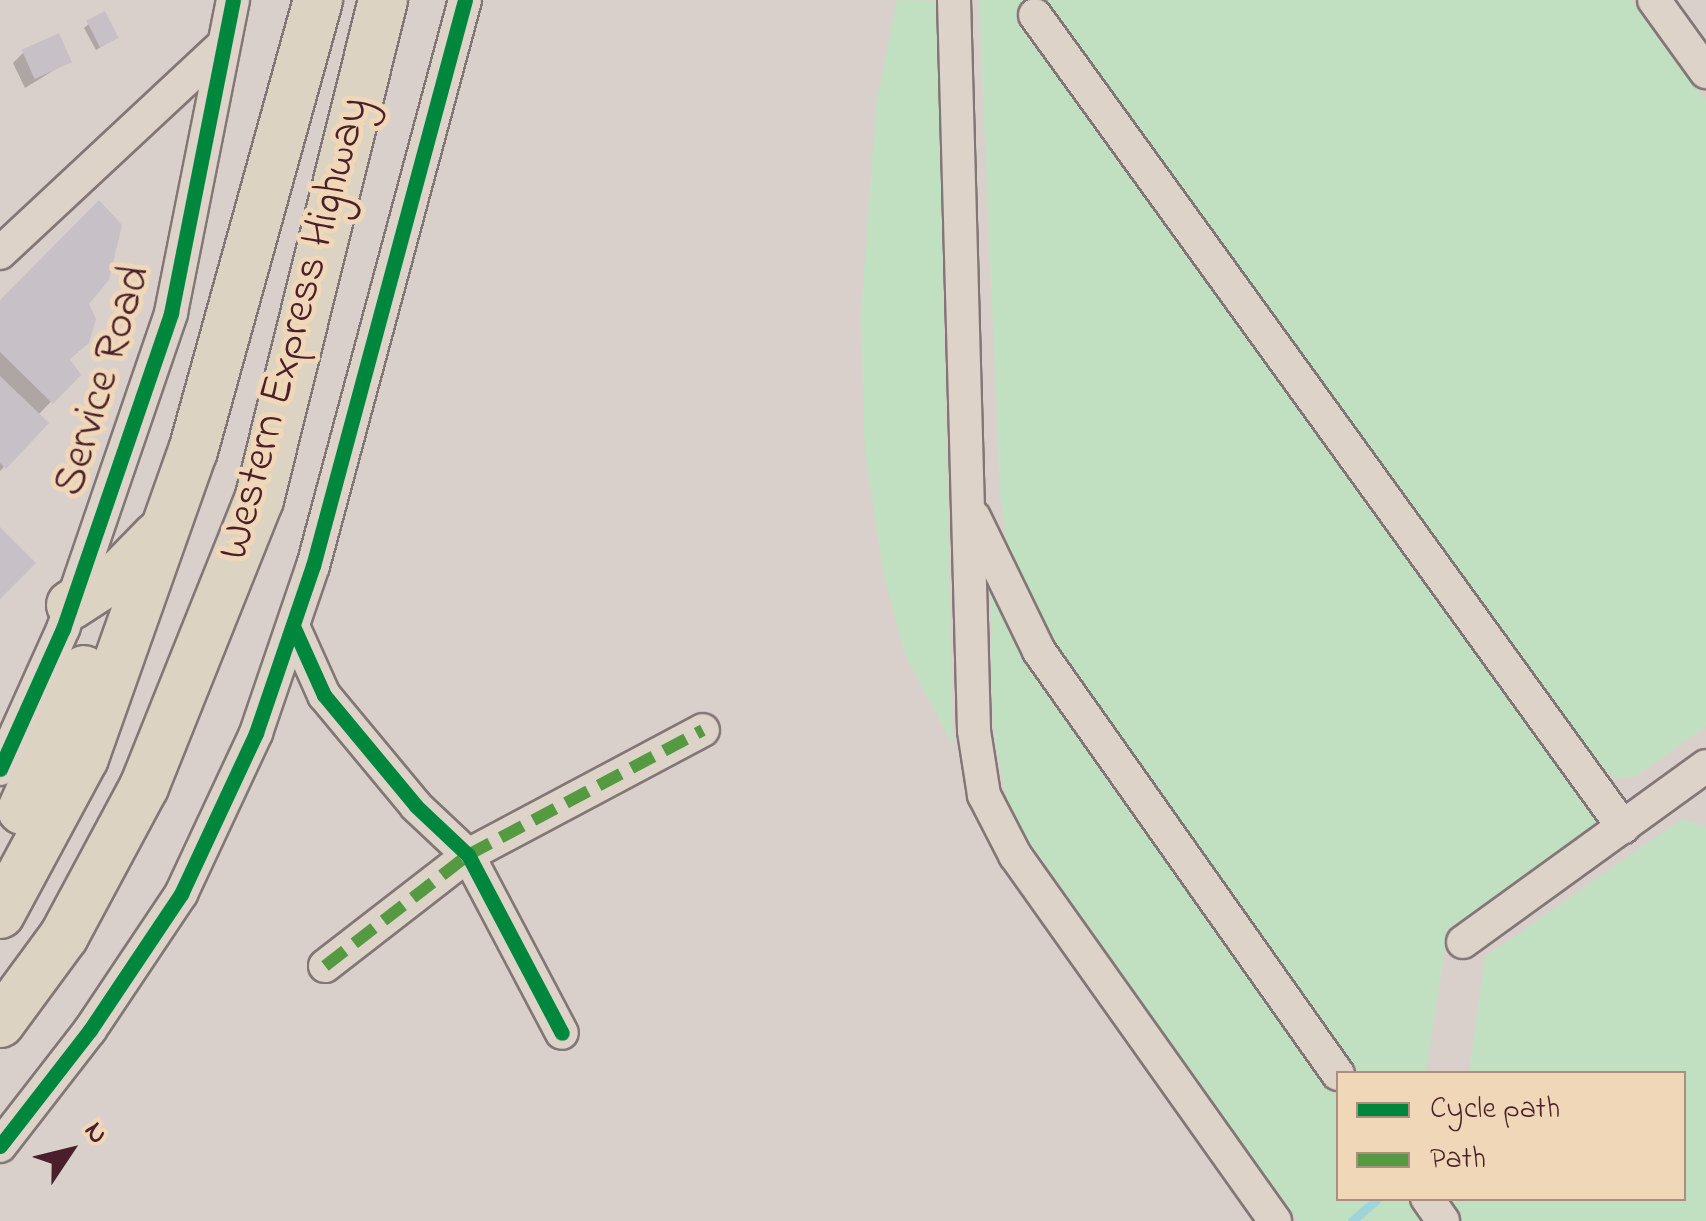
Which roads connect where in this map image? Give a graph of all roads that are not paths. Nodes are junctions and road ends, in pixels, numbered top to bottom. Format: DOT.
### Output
graph roads {
  1 [pos="233,0"];
  2 [pos="318,0"];
  3 [pos="383,0"];
  4 [pos="465,0"];
  5 [pos="954,0"];
  6 [pos="1654,0"];
  7 [pos="1035,15"];
  8 [pos="222,46"];
  9 [pos="1706,72"];
  10 [pos="0,252"];
  11 [pos="970,508"];
  12 [pos="160,534"];
  13 [pos="70,606"];
  14 [pos="293,626"];
  15 [pos="129,630"];
  16 [pos="703,730"];
  17 [pos="1706,766"];
  18 [pos="0,769"];
  19 [pos="1622,827"];
  20 [pos="0,848"];
  21 [pos="468,855"];
  22 [pos="0,914"];
  23 [pos="1462,942"];
  24 [pos="325,966"];
  25 [pos="0,1023"];
  26 [pos="562,1033"];
  27 [pos="1336,1071"];
  28 [pos="0,1146"];
  29 [pos="1275,1221"];
  1 -- 8 [label="street, Service Road"];
  2 -- 12 [label="highway, Western Express Highway"];
  3 -- 25 [label="highway, Western Express Highway"];
  4 -- 14 [label="street"];
  5 -- 11 [label="street"];
  6 -- 9 [label="street"];
  7 -- 19 [label="street"];
  8 -- 10 [label="street"];
  8 -- 13 [label="street, Service Road"];
  11 -- 27 [label="street"];
  11 -- 29 [label="street"];
  12 -- 13 [label="highway"];
  12 -- 15 [label="highway, Western Express Highway"];
  13 -- 18 [label="street, Service Road"];
  14 -- 21 [label="street"];
  14 -- 28 [label="street"];
  15 -- 20 [label="highway"];
  15 -- 22 [label="highway, Western Express Highway"];
  16 -- 21 [label="street"];
  17 -- 19 [label="street"];
  19 -- 23 [label="street"];
  21 -- 24 [label="street"];
  21 -- 26 [label="street"];
}
